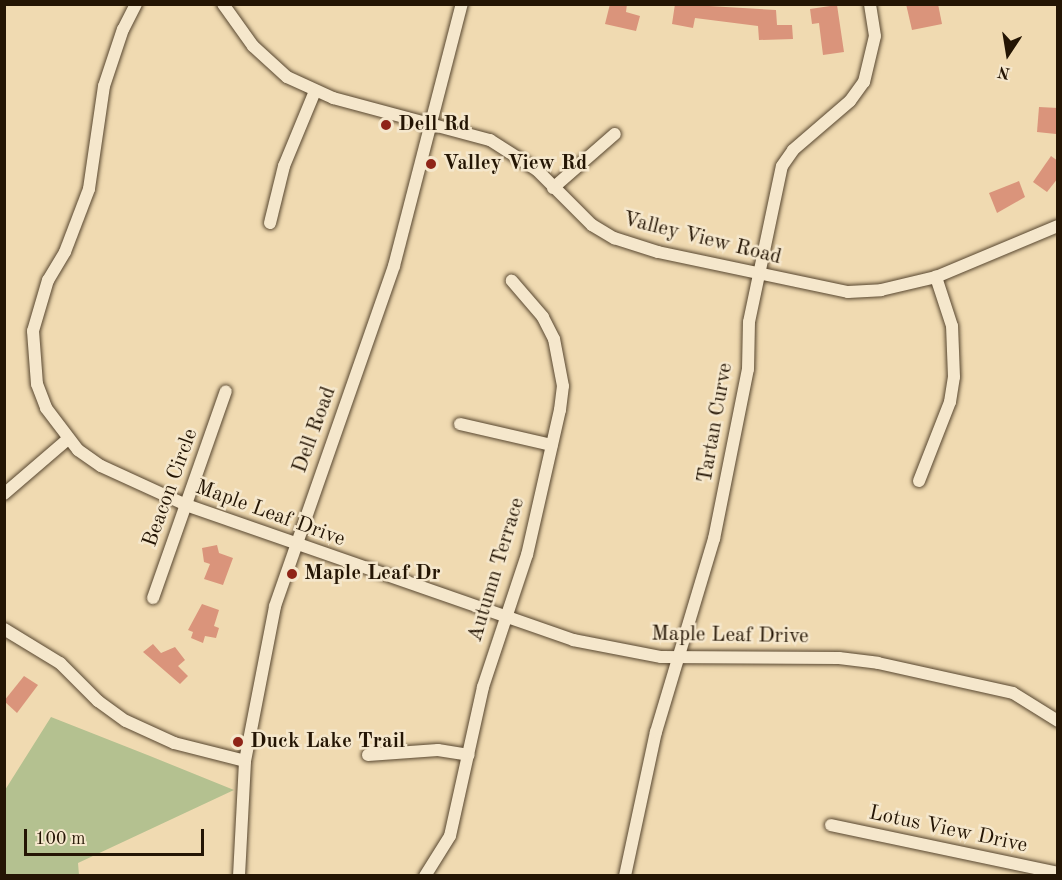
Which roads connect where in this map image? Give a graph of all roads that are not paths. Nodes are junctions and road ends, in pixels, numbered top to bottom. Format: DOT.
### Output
graph roads {
  1 [pos="136,4"];
  2 [pos="223,4"];
  3 [pos="462,4"];
  4 [pos="870,4"];
  5 [pos="315,91"];
  6 [pos="432,123"];
  7 [pos="615,134"];
  8 [pos="553,188"];
  9 [pos="270,223"];
  10 [pos="1058,226"];
  11 [pos="759,274"];
  12 [pos="936,277"];
  13 [pos="513,280"];
  14 [pos="226,391"];
  15 [pos="460,424"];
  16 [pos="68,439"];
  17 [pos="552,445"];
  18 [pos="919,481"];
  19 [pos="4,494"];
  20 [pos="186,505"];
  21 [pos="295,544"];
  22 [pos="153,598"];
  23 [pos="504,618"];
  24 [pos="4,629"];
  25 [pos="679,656"];
  26 [pos="1058,720"];
  27 [pos="368,755"];
  28 [pos="469,755"];
  29 [pos="245,761"];
  30 [pos="831,825"];
  31 [pos="1058,873"];
  32 [pos="428,875"];
  33 [pos="239,876"];
  34 [pos="625,876"];
  1 -- 16 [label="street, Maple Leaf Drive"];
  2 -- 5 [label="street, Valley View Road"];
  3 -- 6 [label="street, Dell Road"];
  4 -- 11 [label="street, Tartan Curve"];
  5 -- 6 [label="street, Valley View Road"];
  5 -- 9 [label="street"];
  6 -- 8 [label="street, Valley View Road"];
  6 -- 21 [label="street, Dell Road"];
  7 -- 8 [label="street"];
  8 -- 11 [label="street, Valley View Road"];
  10 -- 12 [label="street, Valley View Road"];
  11 -- 12 [label="street, Valley View Road"];
  11 -- 25 [label="street, Tartan Curve"];
  12 -- 18 [label="street"];
  13 -- 17 [label="street, Autumn Terrace"];
  14 -- 20 [label="street, Beacon Circle"];
  15 -- 17 [label="street"];
  16 -- 19 [label="street"];
  16 -- 20 [label="street, Maple Leaf Drive"];
  17 -- 23 [label="street, Autumn Terrace"];
  20 -- 21 [label="street, Maple Leaf Drive"];
  20 -- 22 [label="street, Beacon Circle"];
  21 -- 23 [label="street, Maple Leaf Drive"];
  21 -- 29 [label="street, Dell Road"];
  23 -- 25 [label="street, Maple Leaf Drive"];
  23 -- 28 [label="street, Autumn Terrace"];
  24 -- 29 [label="street"];
  25 -- 26 [label="street, Maple Leaf Drive"];
  25 -- 34 [label="street, Tartan Curve"];
  27 -- 28 [label="street"];
  28 -- 32 [label="street, Autumn Terrace"];
  29 -- 33 [label="street, Dell Road"];
  30 -- 31 [label="street, Lotus View Drive"];
}
